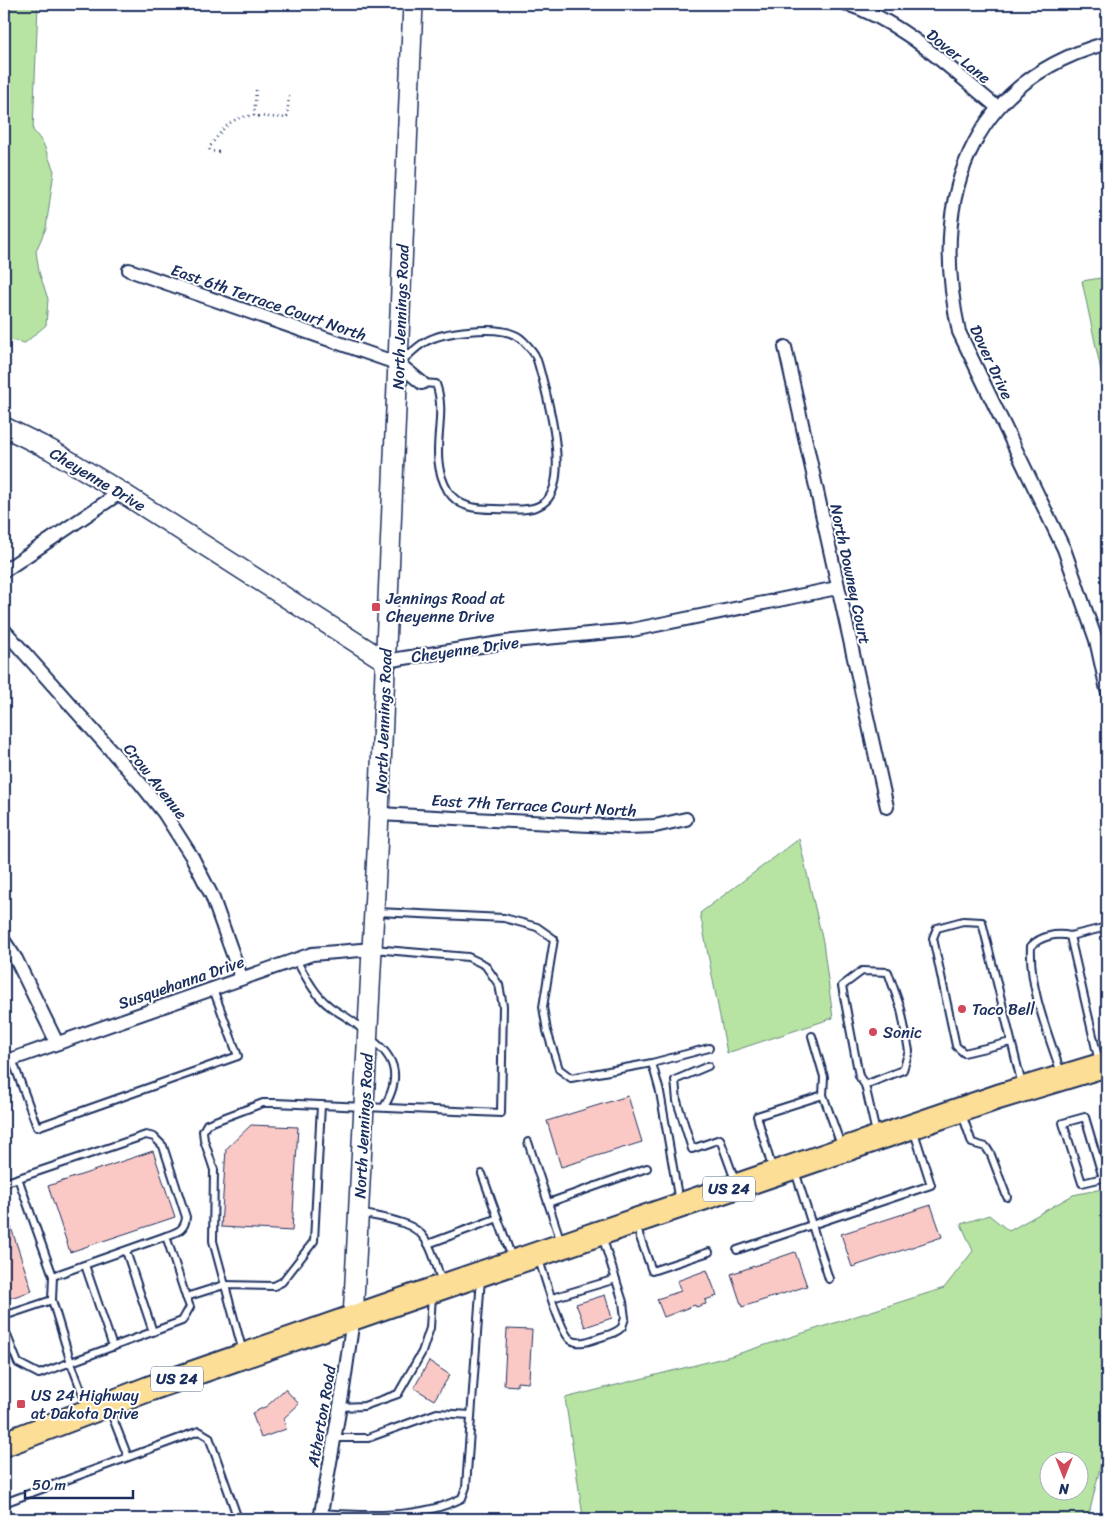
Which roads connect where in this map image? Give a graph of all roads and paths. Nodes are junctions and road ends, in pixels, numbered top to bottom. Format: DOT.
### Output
graph roads {
  1 [pos="413,4"];
  2 [pos="847,4"];
  3 [pos="1107,42"];
  4 [pos="256,90"];
  5 [pos="289,96"];
  6 [pos="997,107"];
  7 [pos="254,116"];
  8 [pos="219,152"];
  9 [pos="129,270"];
  10 [pos="785,347"];
  11 [pos="398,364"];
  12 [pos="422,383"];
  13 [pos="4,427"];
  14 [pos="122,492"];
  15 [pos="4,571"];
  16 [pos="837,588"];
  17 [pos="4,630"];
  18 [pos="385,661"];
  19 [pos="1107,690"];
  20 [pos="887,807"];
  21 [pos="379,814"];
  22 [pos="686,819"];
  23 [pos="375,912"];
  24 [pos="1107,927"];
  25 [pos="1070,936"];
  26 [pos="4,941"];
  27 [pos="373,949"];
  28 [pos="296,959"];
  29 [pos="241,977"];
  30 [pos="212,988"];
  31 [pos="812,1036"];
  32 [pos="368,1037"];
  33 [pos="57,1042"];
  34 [pos="1011,1042"];
  35 [pos="709,1048"];
  36 [pos="8,1061"];
  37 [pos="652,1063"];
  38 [pos="1104,1065"];
  39 [pos="708,1066"];
  40 [pos="1062,1077"];
  41 [pos="865,1085"];
  42 [pos="1023,1089"];
  43 [pos="823,1095"];
  44 [pos="321,1105"];
  45 [pos="364,1106"];
  46 [pos="384,1107"];
  47 [pos="961,1111"];
  48 [pos="912,1127"];
  49 [pos="878,1139"];
  50 [pos="528,1142"];
  51 [pos="843,1151"];
  52 [pos="648,1168"];
  53 [pos="784,1171"];
  54 [pos="482,1174"];
  55 [pos="18,1178"];
  56 [pos="1105,1178"];
  57 [pos="4,1183"];
  58 [pos="737,1187"];
  59 [pos="1007,1197"];
  60 [pos="548,1202"];
  61 [pos="680,1206"];
  62 [pos="358,1212"];
  63 [pos="498,1218"];
  64 [pos="635,1222"];
  65 [pos="812,1225"];
  66 [pos="601,1233"];
  67 [pos="166,1236"];
  68 [pos="428,1244"];
  69 [pos="563,1248"];
  70 [pos="737,1250"];
  71 [pos="126,1251"];
  72 [pos="709,1252"];
  73 [pos="538,1256"];
  74 [pos="514,1264"];
  75 [pos="85,1265"];
  76 [pos="482,1275"];
  77 [pos="53,1276"];
  78 [pos="616,1279"];
  79 [pos="829,1279"];
  80 [pos="224,1285"];
  81 [pos="438,1289"];
  82 [pos="186,1297"];
  83 [pos="552,1298"];
  84 [pos="52,1300"];
  85 [pos="4,1316"];
  86 [pos="353,1319"];
  87 [pos="4,1328"];
  88 [pos="153,1332"];
  89 [pos="113,1347"];
  90 [pos="244,1356"];
  91 [pos="71,1362"];
  92 [pos="340,1406"];
  93 [pos="99,1408"];
  94 [pos="471,1415"];
  95 [pos="334,1438"];
  96 [pos="4,1444"];
  97 [pos="128,1457"];
  98 [pos="4,1503"];
  99 [pos="320,1516"];
  100 [pos="238,1519"];
  1 -- 11 [label="street, North Jennings Road"];
  2 -- 6 [label="street, Dover Lane"];
  3 -- 6 [label="street, Dover Drive"];
  4 -- 7 [label="path"];
  5 -- 7 [label="path"];
  6 -- 19 [label="street, Dover Drive"];
  7 -- 8 [label="path"];
  9 -- 11 [label="street, East 6th Terrace Court North"];
  10 -- 16 [label="street, North Downey Court"];
  11 -- 12 [label="street, East 6th Terrace Court North"];
  11 -- 12 [label="lane"];
  11 -- 18 [label="street, North Jennings Road"];
  13 -- 14 [label="street, Cheyenne Drive"];
  14 -- 15 [label="street"];
  14 -- 18 [label="street, Cheyenne Drive"];
  16 -- 18 [label="street, Cheyenne Drive"];
  16 -- 20 [label="street, North Downey Court"];
  17 -- 29 [label="street, Crow Avenue"];
  18 -- 21 [label="street, North Jennings Road"];
  21 -- 22 [label="street, East 7th Terrace Court North"];
  21 -- 23 [label="street, North Jennings Road"];
  23 -- 27 [label="street, North Jennings Road"];
  23 -- 37 [label="lane"];
  24 -- 25 [label="lane"];
  25 -- 38 [label="lane"];
  25 -- 40 [label="lane"];
  26 -- 33 [label="street"];
  27 -- 28 [label="street, Susquehanna Drive"];
  27 -- 32 [label="street, North Jennings Road"];
  27 -- 46 [label="lane"];
  28 -- 29 [label="street, Susquehanna Drive"];
  28 -- 32 [label="lane"];
  29 -- 30 [label="street, Susquehanna Drive"];
  30 -- 33 [label="street, Susquehanna Drive"];
  30 -- 36 [label="lane"];
  31 -- 43 [label="lane"];
  32 -- 45 [label="street, North Jennings Road"];
  32 -- 46 [label="lane"];
  33 -- 36 [label="street, Susquehanna Drive"];
  34 -- 34 [label="lane"];
  34 -- 42 [label="lane"];
  35 -- 37 [label="lane"];
  37 -- 61 [label="lane"];
  38 -- 40 [label="highway, US 24"];
  39 -- 58 [label="lane"];
  40 -- 42 [label="highway, US 24"];
  41 -- 41 [label="lane"];
  41 -- 49 [label="lane"];
  42 -- 47 [label="highway, US 24"];
  43 -- 51 [label="lane"];
  43 -- 53 [label="lane"];
  44 -- 45 [label="lane"];
  44 -- 80 [label="lane"];
  44 -- 80 [label="lane"];
  45 -- 46 [label="lane"];
  45 -- 62 [label="street, North Jennings Road"];
  47 -- 48 [label="highway, US 24"];
  47 -- 59 [label="lane"];
  48 -- 49 [label="highway, US 24"];
  48 -- 65 [label="lane"];
  49 -- 51 [label="highway, US 24"];
  50 -- 60 [label="lane"];
  51 -- 53 [label="highway, US 24"];
  52 -- 60 [label="lane"];
  53 -- 58 [label="highway, US 24"];
  53 -- 65 [label="lane"];
  54 -- 63 [label="lane"];
  55 -- 57 [label="lane"];
  55 -- 67 [label="lane"];
  55 -- 77 [label="lane"];
  56 -- 56 [label="lane"];
  58 -- 61 [label="highway, US 24"];
  60 -- 69 [label="lane"];
  61 -- 64 [label="highway, US 24"];
  62 -- 68 [label="lane"];
  62 -- 86 [label="street, North Jennings Road"];
  63 -- 68 [label="lane"];
  63 -- 74 [label="lane"];
  64 -- 66 [label="highway, US 24"];
  64 -- 72 [label="lane"];
  65 -- 70 [label="lane"];
  65 -- 79 [label="lane"];
  66 -- 69 [label="highway, US 24"];
  66 -- 78 [label="lane"];
  67 -- 71 [label="lane"];
  67 -- 82 [label="lane"];
  68 -- 81 [label="lane"];
  69 -- 73 [label="highway, US 24"];
  71 -- 75 [label="lane"];
  71 -- 88 [label="lane"];
  73 -- 74 [label="highway, US 24"];
  73 -- 83 [label="lane"];
  74 -- 76 [label="highway, US 24"];
  75 -- 77 [label="lane"];
  75 -- 89 [label="lane"];
  76 -- 81 [label="highway, US 24"];
  76 -- 94 [label="lane"];
  77 -- 84 [label="lane"];
  78 -- 83 [label="lane"];
  78 -- 83 [label="lane"];
  80 -- 82 [label="lane"];
  80 -- 90 [label="lane"];
  81 -- 86 [label="highway, US 24"];
  81 -- 92 [label="lane"];
  82 -- 88 [label="lane"];
  84 -- 85 [label="lane"];
  84 -- 91 [label="lane"];
  86 -- 90 [label="highway, US 24"];
  86 -- 92 [label="street, Atherton Road"];
  87 -- 91 [label="lane"];
  88 -- 89 [label="lane"];
  89 -- 91 [label="lane"];
  90 -- 93 [label="highway, US 24"];
  91 -- 93 [label="lane"];
  92 -- 95 [label="street, Atherton Road"];
  93 -- 96 [label="highway, US 24"];
  93 -- 97 [label="lane"];
  94 -- 95 [label="lane"];
  94 -- 99 [label="lane"];
  95 -- 99 [label="street, Atherton Road"];
  97 -- 98 [label="lane"];
  97 -- 100 [label="lane"];
}
